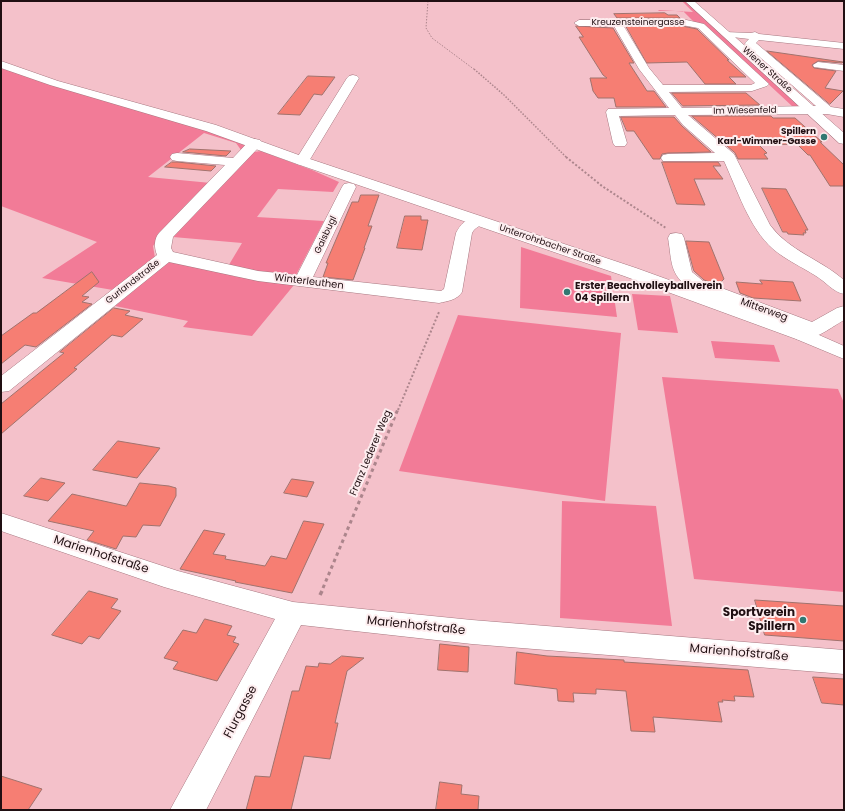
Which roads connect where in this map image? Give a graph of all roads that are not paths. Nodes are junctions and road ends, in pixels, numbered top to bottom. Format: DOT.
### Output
graph roads {
  1 [pos="688,1"];
  2 [pos="617,23"];
  3 [pos="579,24"];
  4 [pos="697,24"];
  5 [pos="727,34"];
  6 [pos="755,35"];
  7 [pos="844,46"];
  8 [pos="1,64"];
  9 [pos="818,65"];
  10 [pos="844,68"];
  11 [pos="353,78"];
  12 [pos="660,89"];
  13 [pos="812,110"];
  14 [pos="827,110"];
  15 [pos="678,112"];
  16 [pos="844,112"];
  17 [pos="844,140"];
  18 [pos="255,143"];
  19 [pos="620,143"];
  20 [pos="177,157"];
  21 [pos="729,157"];
  22 [pos="668,158"];
  23 [pos="302,161"];
  24 [pos="236,162"];
  25 [pos="349,187"];
  26 [pos="477,221"];
  27 [pos="676,238"];
  28 [pos="166,256"];
  29 [pos="302,282"];
  30 [pos="844,289"];
  31 [pos="844,312"];
  32 [pos="808,332"];
  33 [pos="844,353"];
  34 [pos="1,386"];
  35 [pos="1,522"];
  36 [pos="302,614"];
  37 [pos="844,662"];
  38 [pos="188,810"];
  1 -- 5 [label="street, Wiener Straße"];
  2 -- 3 [label="street, Kreuzensteinergasse"];
  2 -- 4 [label="street, Kreuzensteinergasse"];
  2 -- 12 [label="street"];
  4 -- 12 [label="street, Wiener Straße"];
  5 -- 6 [label="street"];
  5 -- 13 [label="street, Wiener Straße"];
  6 -- 7 [label="street"];
  6 -- 14 [label="street, Wiener Straße"];
  8 -- 18 [label="street, Unterrohrbacher Straße"];
  9 -- 10 [label="street"];
  11 -- 23 [label="street"];
  12 -- 15 [label="street"];
  13 -- 14 [label="street, Im Wiesenfeld"];
  13 -- 15 [label="street, Im Wiesenfeld"];
  13 -- 17 [label="street, Wiener Straße"];
  14 -- 16 [label="street, Im Wiesenfeld"];
  15 -- 19 [label="street, Im Wiesenfeld"];
  15 -- 21 [label="street"];
  18 -- 23 [label="street, Unterrohrbacher Straße"];
  18 -- 24 [label="street, Gurlandstraße"];
  20 -- 24 [label="street"];
  21 -- 22 [label="street"];
  21 -- 30 [label="street"];
  23 -- 26 [label="street, Unterrohrbacher Straße"];
  24 -- 28 [label="street, Gurlandstraße"];
  25 -- 29 [label="street, Gaisbugl"];
  26 -- 29 [label="street, Winterleuthen"];
  26 -- 32 [label="street, Unterrohrbacher Straße"];
  27 -- 32 [label="street, Mitterweg"];
  28 -- 29 [label="street, Winterleuthen"];
  28 -- 34 [label="street, Gurlandstraße"];
  31 -- 32 [label="street"];
  32 -- 33 [label="street, Unterrohrbacher Straße"];
  35 -- 36 [label="street, Marienhofstraße"];
  36 -- 37 [label="street, Marienhofstraße"];
  36 -- 38 [label="street, Flurgasse"];
}
